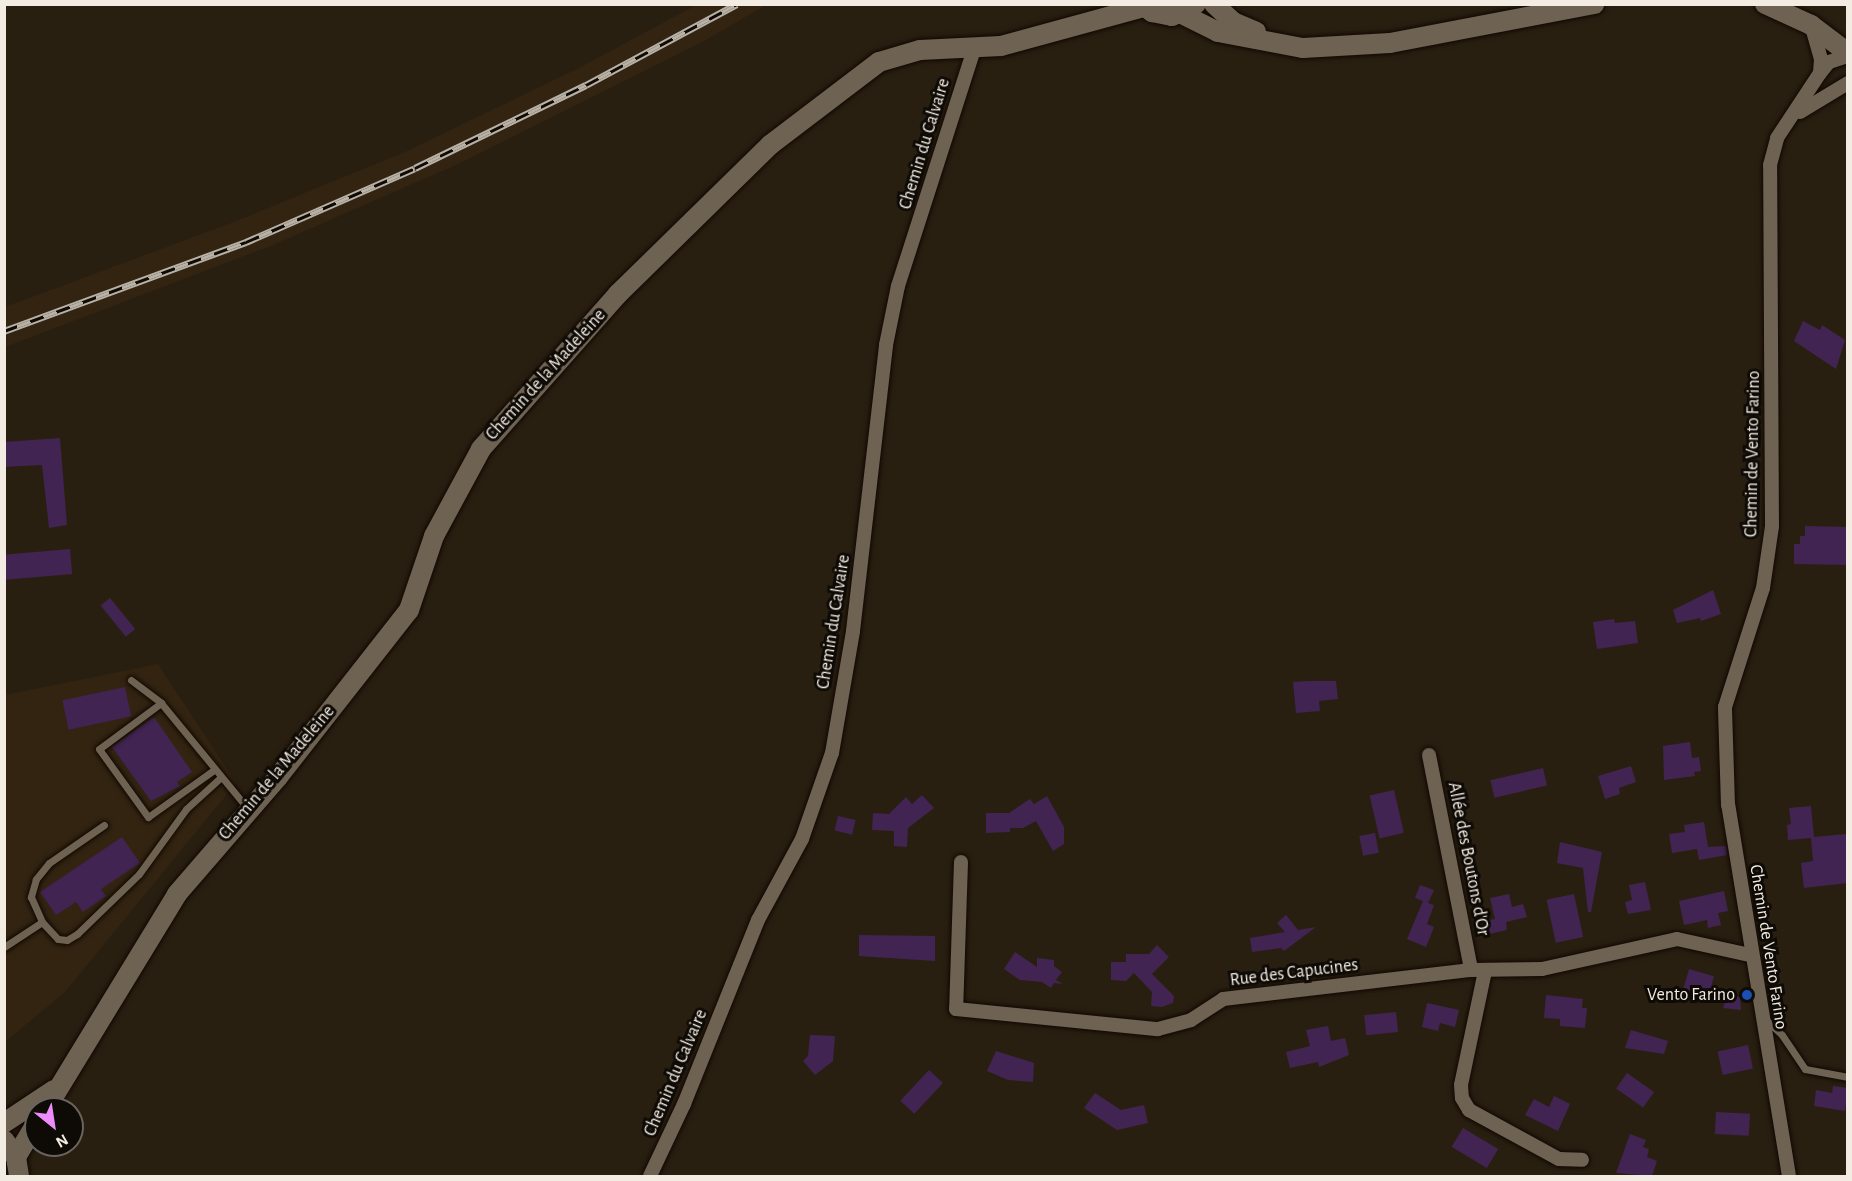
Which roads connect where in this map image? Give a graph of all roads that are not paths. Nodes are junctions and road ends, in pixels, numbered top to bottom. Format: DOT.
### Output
graph roads {
  1 [pos="1103,4"];
  2 [pos="1214,4"];
  3 [pos="1594,4"];
  4 [pos="1765,4"];
  5 [pos="1143,6"];
  6 [pos="1189,9"];
  7 [pos="1810,25"];
  8 [pos="1064,28"];
  9 [pos="1269,40"];
  10 [pos="974,49"];
  11 [pos="1848,55"];
  12 [pos="1820,73"];
  13 [pos="1846,82"];
  14 [pos="1789,121"];
  15 [pos="131,680"];
  16 [pos="161,703"];
  17 [pos="1429,756"];
  18 [pos="214,770"];
  19 [pos="221,777"];
  20 [pos="250,811"];
  21 [pos="104,825"];
  22 [pos="961,862"];
  23 [pos="42,922"];
  24 [pos="4,947"];
  25 [pos="1750,955"];
  26 [pos="1478,970"];
  27 [pos="1761,1016"];
  28 [pos="1848,1077"];
  29 [pos="63,1083"];
  30 [pos="54,1097"];
  31 [pos="4,1123"];
  32 [pos="4,1140"];
  33 [pos="24,1151"];
  34 [pos="1582,1160"];
  35 [pos="17,1167"];
  36 [pos="650,1176"];
  37 [pos="1789,1176"];
  1 -- 8 [label="street"];
  2 -- 9 [label="street"];
  3 -- 9 [label="street"];
  4 -- 7 [label="street"];
  5 -- 6 [label="street"];
  5 -- 8 [label="street"];
  6 -- 9 [label="street"];
  7 -- 11 [label="street"];
  7 -- 12 [label="street"];
  8 -- 10 [label="street, Chemin de la Madeleine"];
  10 -- 20 [label="street, Chemin de la Madeleine"];
  10 -- 36 [label="street, Chemin du Calvaire"];
  11 -- 12 [label="street, Chemin de Vento Farino"];
  12 -- 14 [label="street, Chemin de Vento Farino"];
  13 -- 14 [label="street, Chemin de Vento Farino"];
  14 -- 25 [label="street, Chemin de Vento Farino"];
  15 -- 16 [label="lane"];
  16 -- 18 [label="lane"];
  16 -- 18 [label="lane"];
  17 -- 26 [label="street, Allée des Boutons d'Or"];
  18 -- 19 [label="lane"];
  19 -- 20 [label="lane"];
  19 -- 23 [label="lane"];
  20 -- 29 [label="street, Chemin de la Madeleine"];
  21 -- 23 [label="lane"];
  22 -- 26 [label="street, Rue des Capucines"];
  23 -- 24 [label="lane"];
  25 -- 26 [label="street, Rue des Capucines"];
  25 -- 27 [label="street, Chemin de Vento Farino"];
  26 -- 34 [label="street"];
  27 -- 28 [label="lane"];
  27 -- 37 [label="street, Chemin de Vento Farino"];
  29 -- 30 [label="street, Chemin de la Madeleine"];
  29 -- 31 [label="street, Chemin de la Madeleine"];
  32 -- 35 [label="street"];
  33 -- 35 [label="street"];
}
